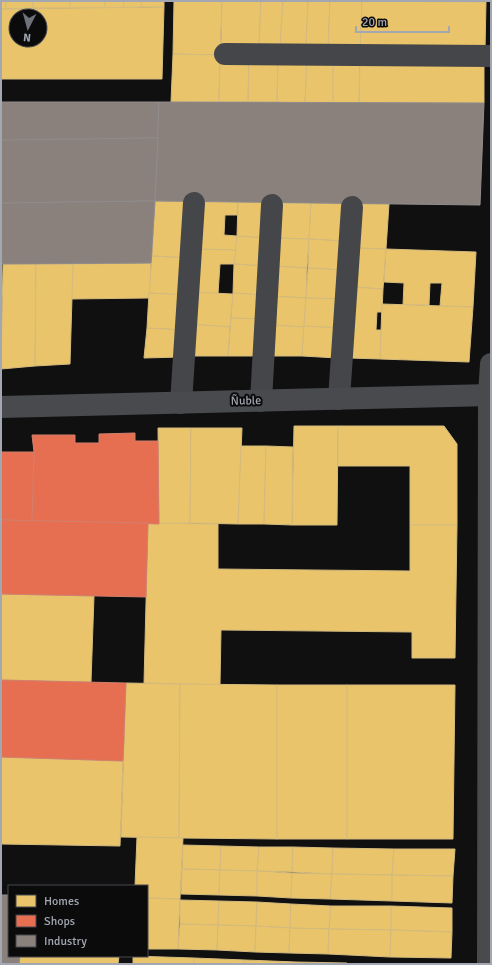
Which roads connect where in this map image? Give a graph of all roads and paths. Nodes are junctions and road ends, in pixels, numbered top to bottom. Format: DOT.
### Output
graph roads {
  1 [pos="225,54"];
  2 [pos="491,56"];
  3 [pos="194,203"];
  4 [pos="272,205"];
  5 [pos="352,207"];
  6 [pos="491,364"];
  7 [pos="490,395"];
  8 [pos="340,399"];
  9 [pos="261,401"];
  10 [pos="181,403"];
  11 [pos="1,408"];
  12 [pos="489,933"];
  13 [pos="488,964"];
  1 -- 2 [label="street"];
  3 -- 10 [label="street"];
  4 -- 9 [label="street"];
  5 -- 8 [label="street"];
  6 -- 7 [label="main road"];
  7 -- 8 [label="main road, Ñuble"];
  7 -- 12 [label="main road"];
  8 -- 9 [label="main road, Ñuble"];
  9 -- 10 [label="main road, Ñuble"];
  10 -- 11 [label="main road, Ñuble"];
  12 -- 13 [label="main road"];
}
